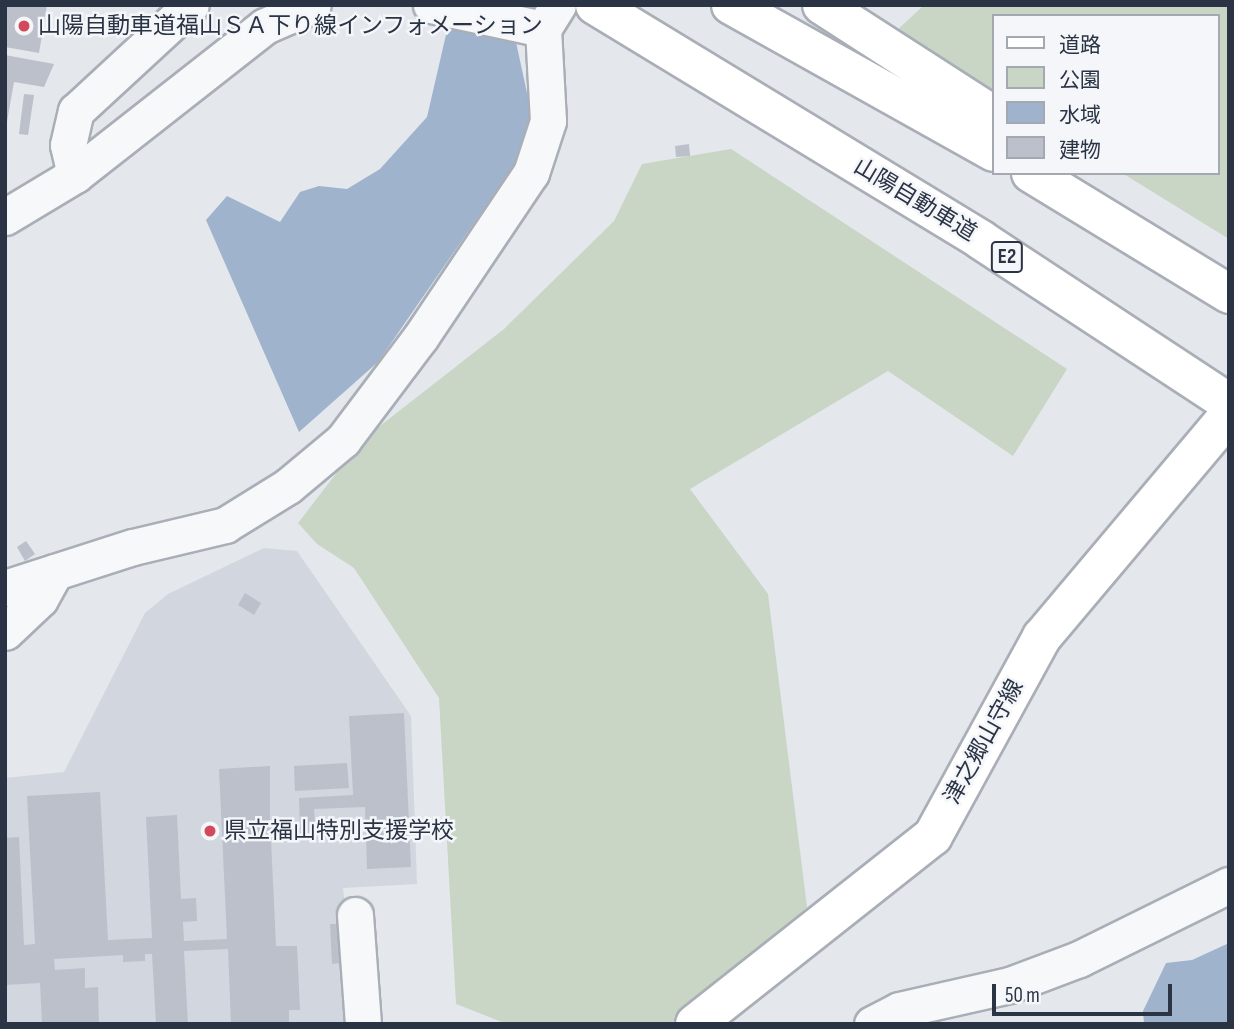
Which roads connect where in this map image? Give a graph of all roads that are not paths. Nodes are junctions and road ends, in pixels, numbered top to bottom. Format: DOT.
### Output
graph roads {
  1 [pos="191,5"];
  2 [pos="313,5"];
  3 [pos="430,5"];
  4 [pos="595,5"];
  5 [pos="732,5"];
  6 [pos="822,5"];
  7 [pos="550,17"];
  8 [pos="992,115"];
  9 [pos="992,151"];
  10 [pos="75,175"];
  11 [pos="1034,175"];
  12 [pos="1084,175"];
  13 [pos="5,218"];
  14 [pos="1229,269"];
  15 [pos="1229,294"];
  16 [pos="1229,403"];
  17 [pos="1229,415"];
  18 [pos="55,572"];
  19 [pos="5,588"];
  20 [pos="5,632"];
  21 [pos="1229,885"];
  22 [pos="355,915"];
  23 [pos="363,1024"];
  24 [pos="695,1024"];
  25 [pos="872,1024"];
  1 -- 10 [label="street"];
  2 -- 10 [label="street"];
  3 -- 7 [label="street"];
  4 -- 16 [label="main road, 山陽自動車道 / E2"];
  5 -- 9 [label="main road"];
  6 -- 8 [label="main road"];
  7 -- 18 [label="street"];
  10 -- 13 [label="street"];
  11 -- 15 [label="main road"];
  12 -- 14 [label="main road"];
  17 -- 24 [label="main road, 津之郷山守線"];
  18 -- 19 [label="street"];
  18 -- 20 [label="street"];
  21 -- 25 [label="street"];
  22 -- 23 [label="street"];
}
